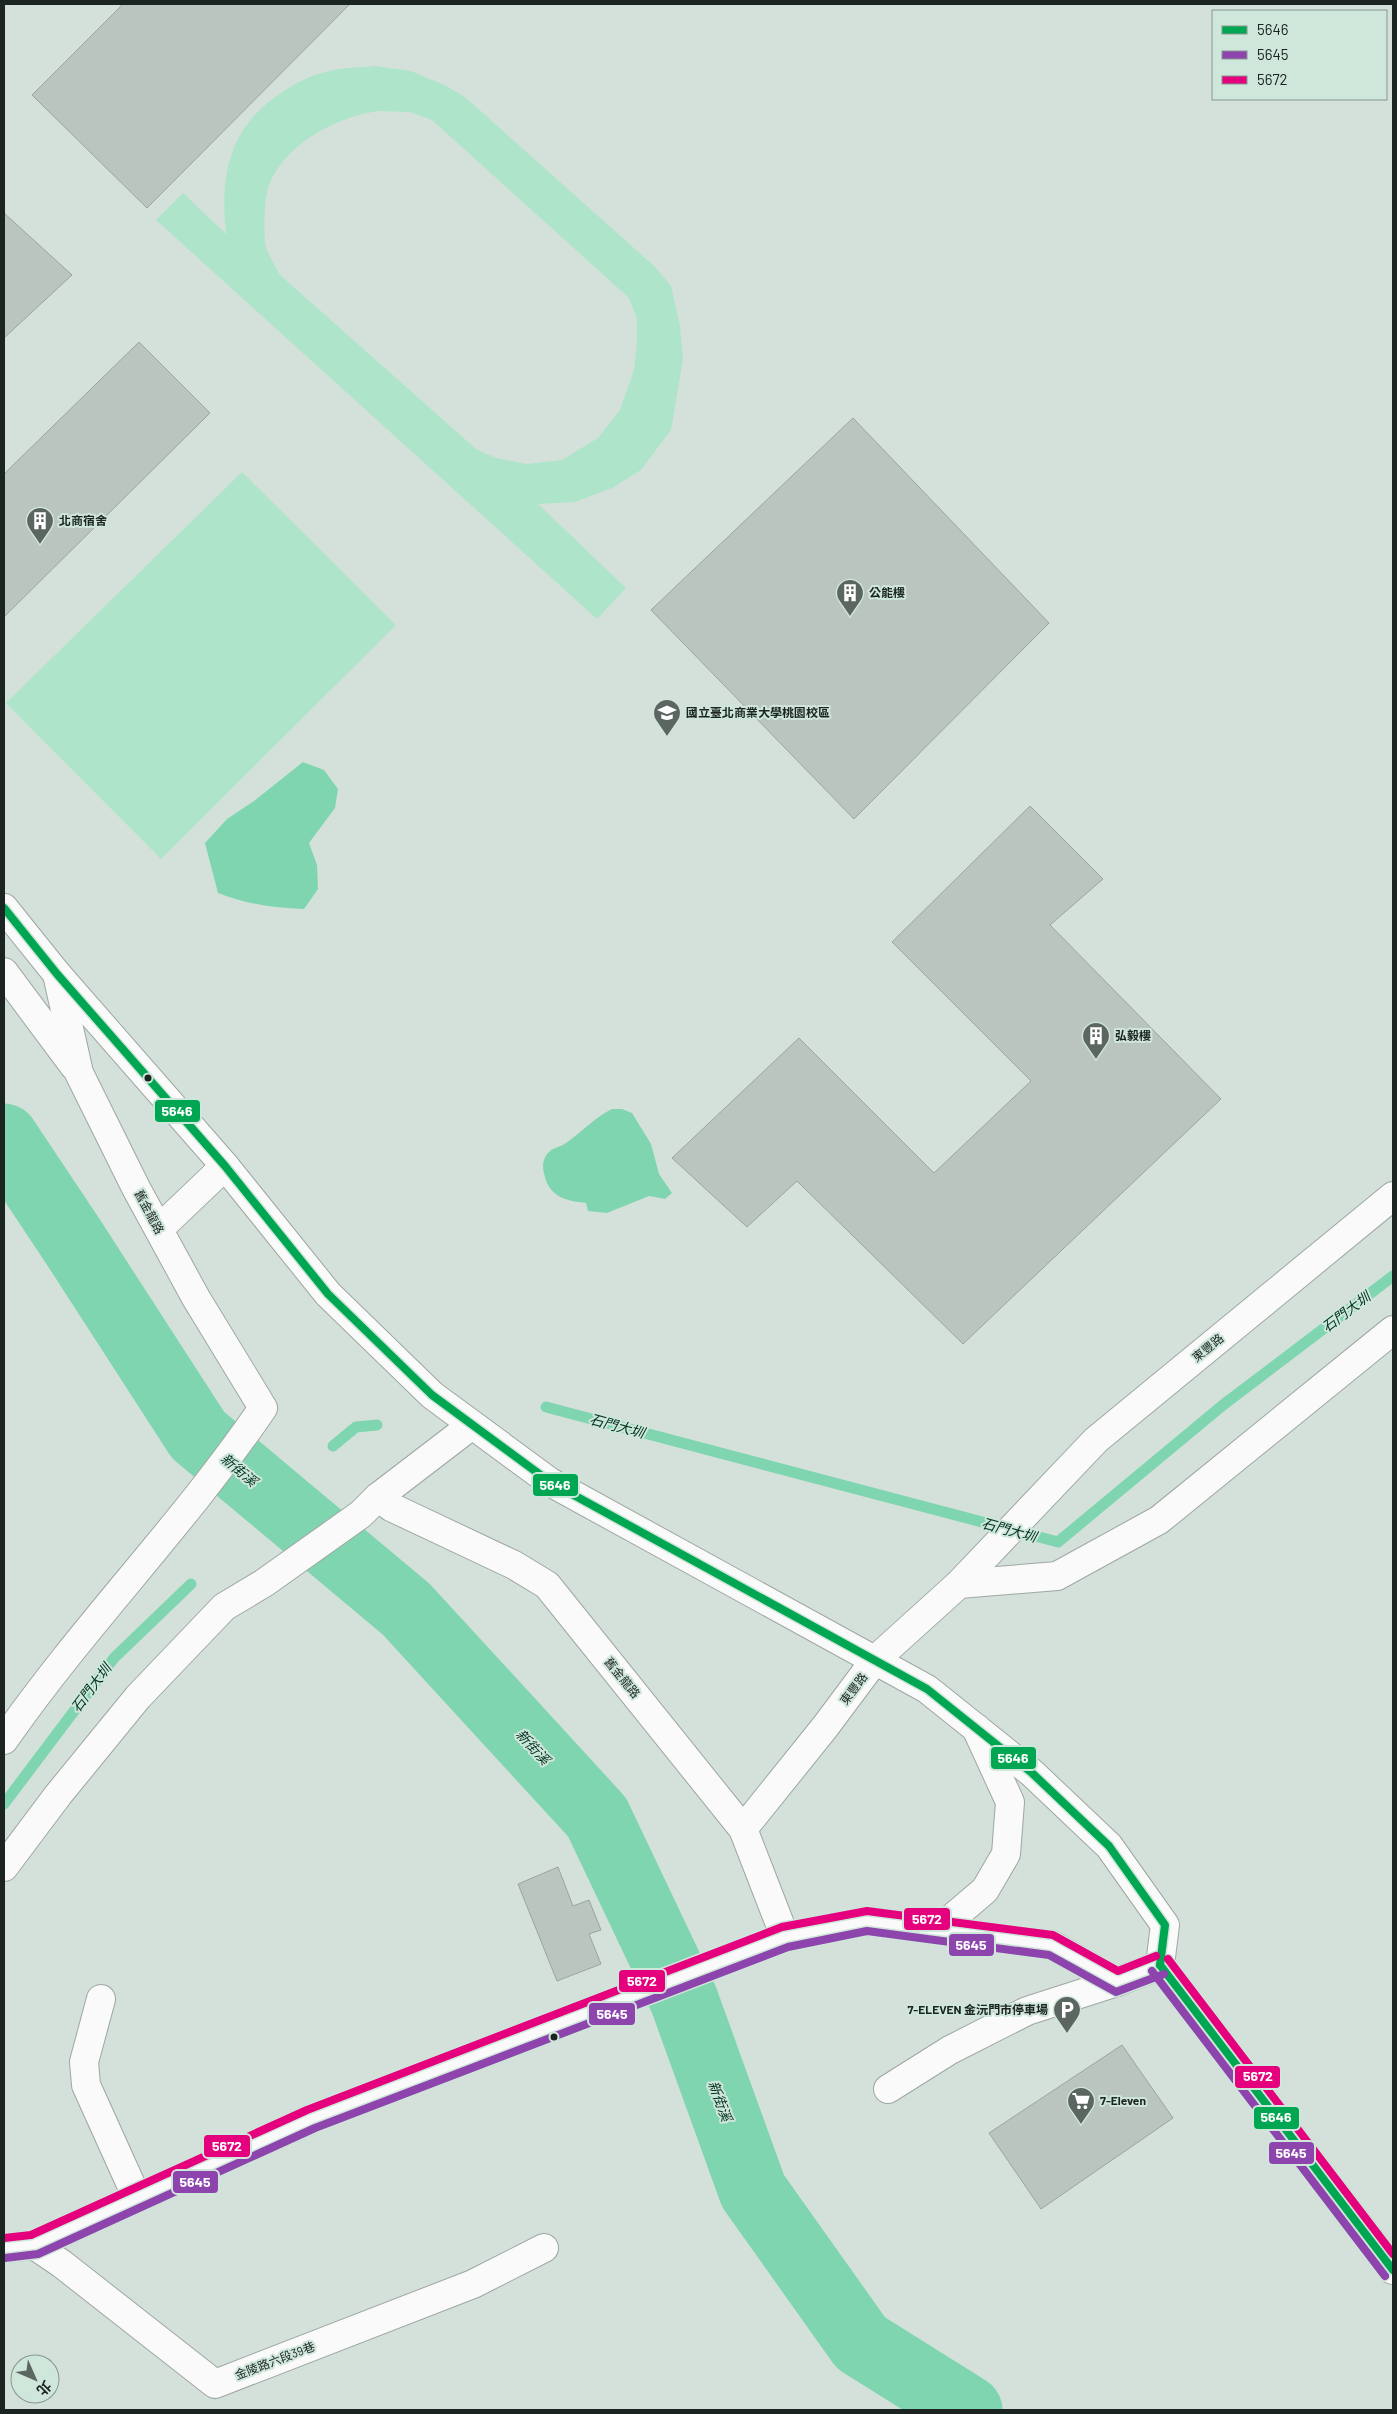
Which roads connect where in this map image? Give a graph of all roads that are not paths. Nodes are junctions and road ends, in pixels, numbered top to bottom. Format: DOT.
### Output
graph roads {
  1 [pos="4,908"];
  2 [pos="4,972"];
  3 [pos="58,974"];
  4 [pos="80,1073"];
  5 [pos="225,1166"];
  6 [pos="1393,1196"];
  7 [pos="158,1229"];
  8 [pos="1393,1330"];
  9 [pos="472,1424"];
  10 [pos="370,1506"];
  11 [pos="959,1584"];
  12 [pos="876,1660"];
  13 [pos="976,1728"];
  14 [pos="4,1740"];
  15 [pos="743,1829"];
  16 [pos="4,1867"];
  17 [pos="938,1930"];
  18 [pos="785,1936"];
  19 [pos="1160,1965"];
  20 [pos="1116,1982"];
  21 [pos="101,2000"];
  22 [pos="888,2089"];
  23 [pos="137,2198"];
  24 [pos="34,2245"];
  25 [pos="4,2248"];
  26 [pos="544,2248"];
  27 [pos="1393,2270"];
  1 -- 3 [label="street"];
  2 -- 4 [label="street"];
  3 -- 4 [label="street, 舊金龍路"];
  3 -- 5 [label="street"];
  4 -- 7 [label="street, 舊金龍路"];
  5 -- 7 [label="street"];
  5 -- 9 [label="street"];
  6 -- 11 [label="street, 東豐路"];
  7 -- 14 [label="street, 舊金龍路"];
  8 -- 11 [label="street"];
  9 -- 10 [label="street"];
  9 -- 12 [label="street"];
  10 -- 15 [label="street, 舊金龍路"];
  10 -- 16 [label="street"];
  11 -- 12 [label="street, 東豐路"];
  12 -- 13 [label="street"];
  12 -- 15 [label="street, 東豐路"];
  13 -- 17 [label="street"];
  13 -- 19 [label="street"];
  15 -- 18 [label="street, 舊金龍路"];
  17 -- 18 [label="street"];
  17 -- 20 [label="street"];
  18 -- 23 [label="street"];
  19 -- 20 [label="street"];
  19 -- 27 [label="street"];
  20 -- 22 [label="street"];
  21 -- 23 [label="street"];
  23 -- 24 [label="street"];
  24 -- 25 [label="street"];
  24 -- 26 [label="street, 金陵路六段39巷"];
}
